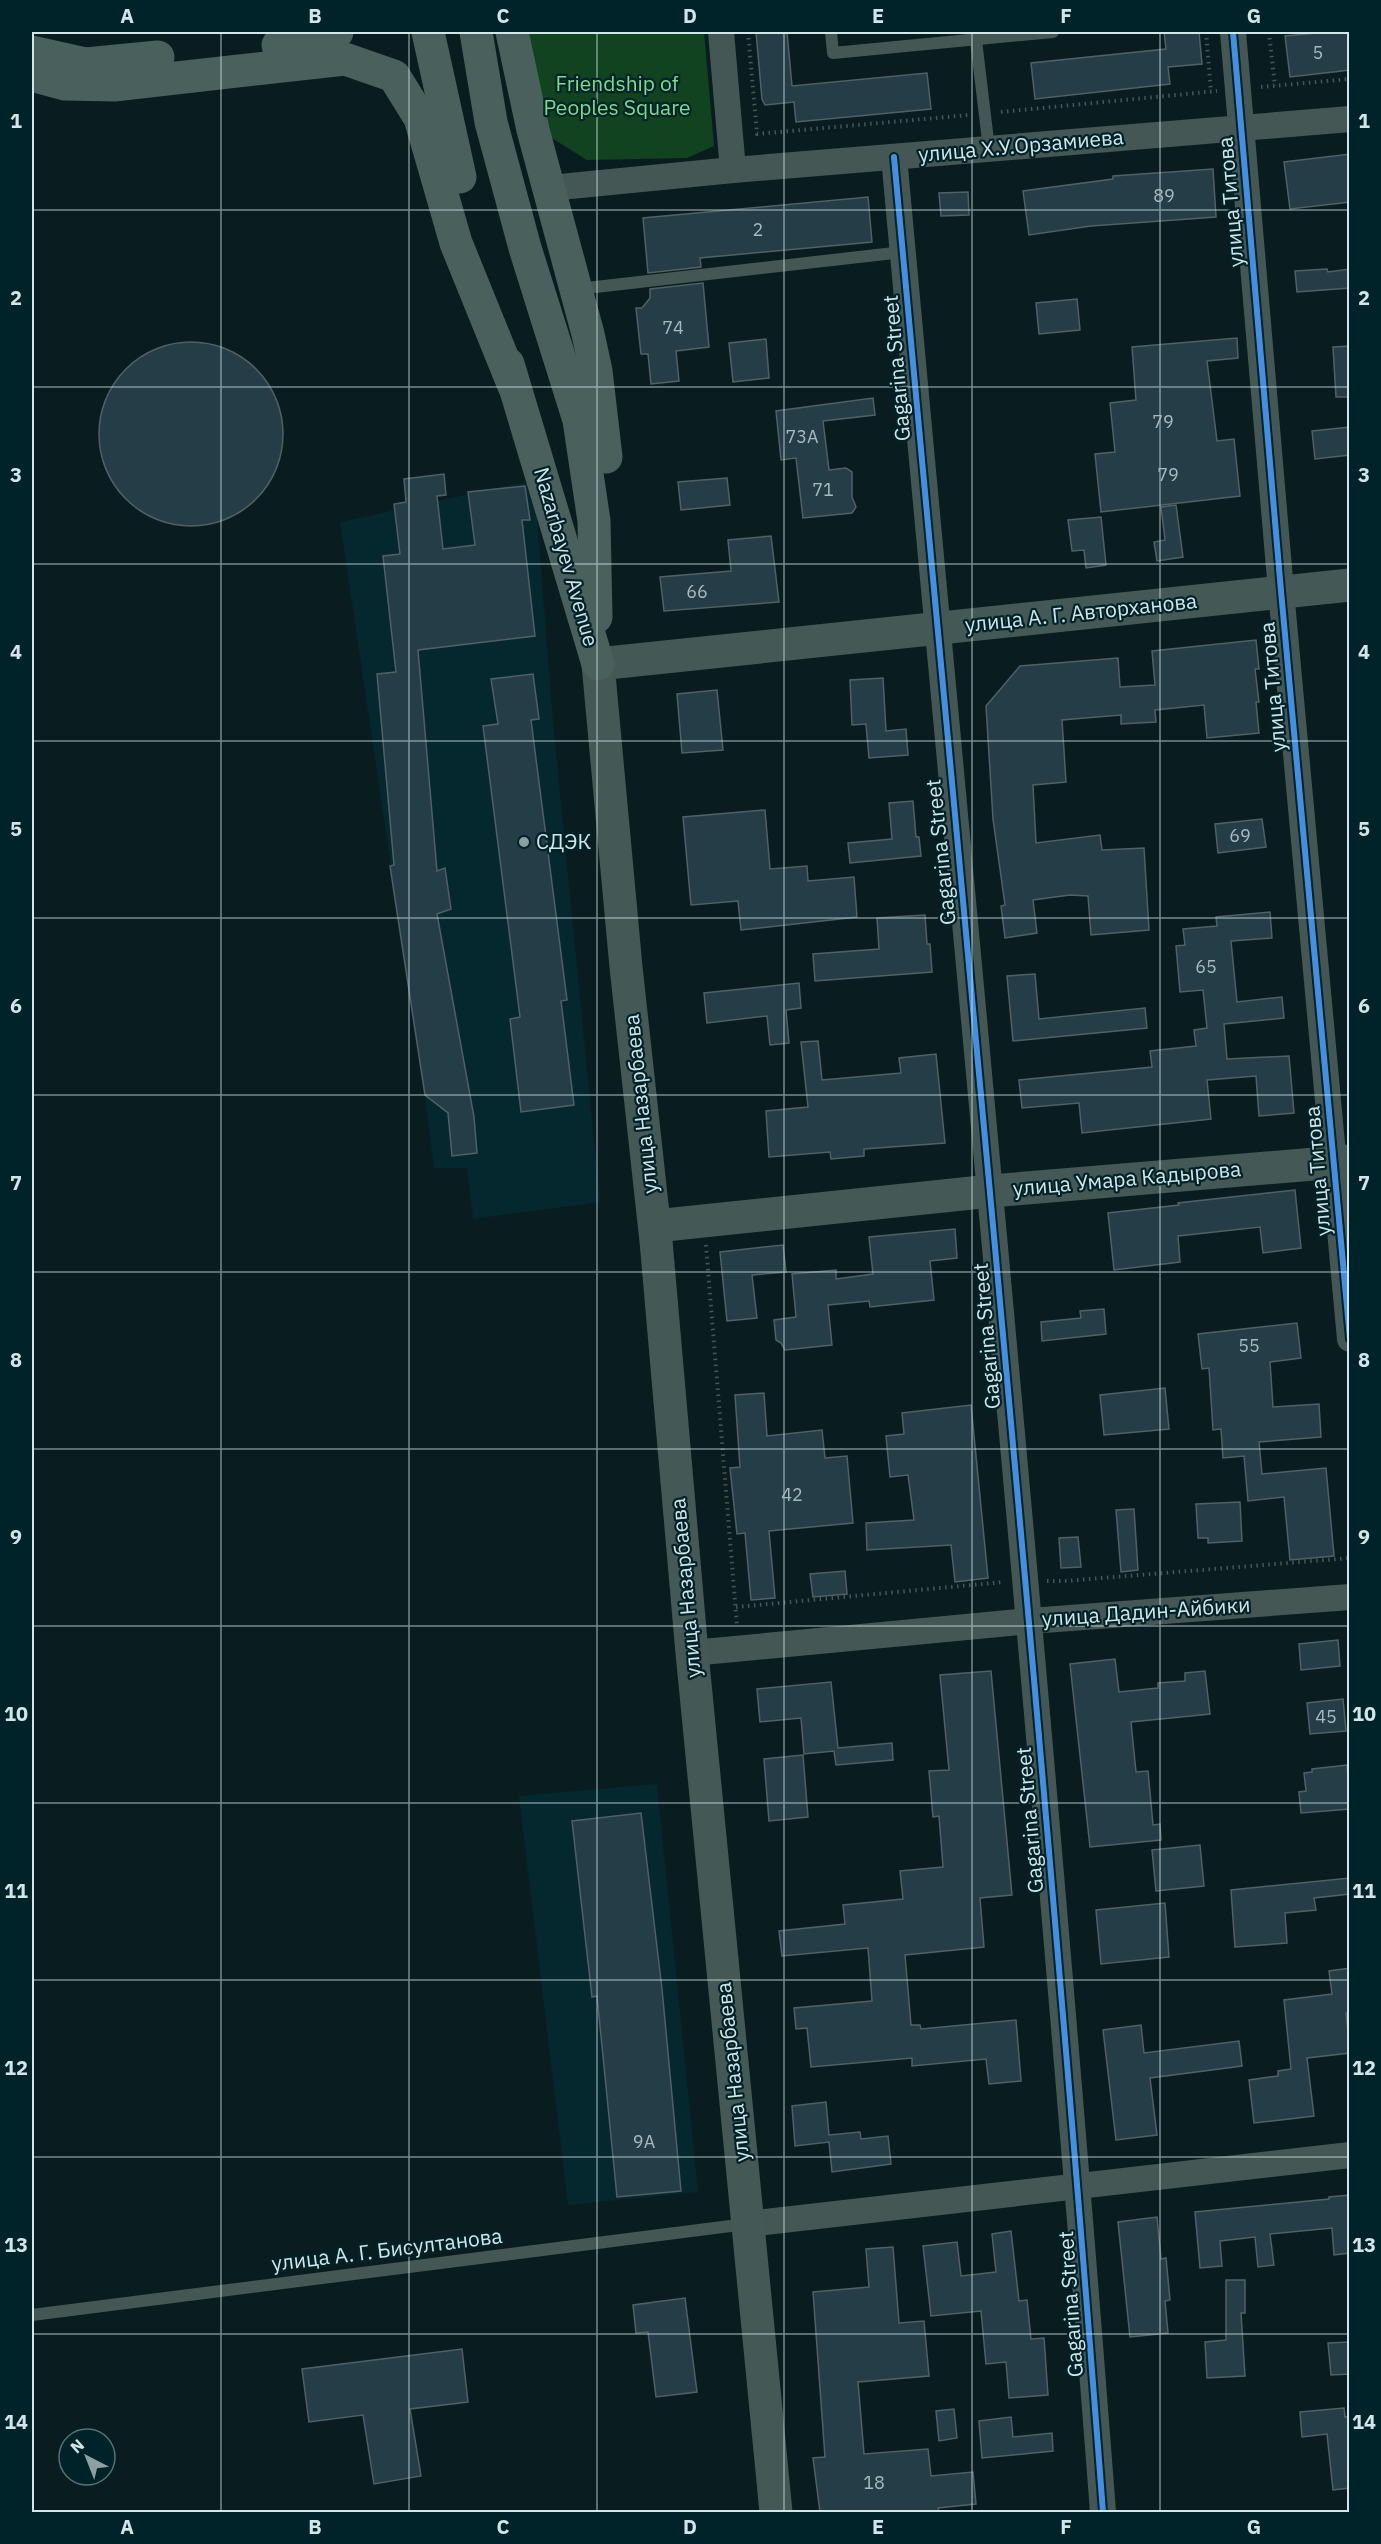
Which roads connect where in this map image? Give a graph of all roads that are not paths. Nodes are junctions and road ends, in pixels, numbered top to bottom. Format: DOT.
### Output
graph roads {
  1 [pos="337,32"];
  2 [pos="428,32"];
  3 [pos="476,32"];
  4 [pos="512,32"];
  5 [pos="721,32"];
  6 [pos="831,32"];
  7 [pos="1053,32"];
  8 [pos="1233,32"];
  9 [pos="976,35"];
  10 [pos="32,52"];
  11 [pos="32,75"];
  12 [pos="1350,119"];
  13 [pos="1242,129"];
  14 [pos="989,149"];
  15 [pos="894,157"];
  16 [pos="733,170"];
  17 [pos="550,188"];
  18 [pos="903,252"];
  19 [pos="576,289"];
  20 [pos="514,386"];
  21 [pos="595,569"];
  22 [pos="1350,585"];
  23 [pos="1281,591"];
  24 [pos="936,629"];
  25 [pos="598,664"];
  26 [pos="1342,1162"];
  27 [pos="991,1191"];
  28 [pos="654,1226"];
  29 [pos="1350,1339"];
  30 [pos="1350,1597"];
  31 [pos="1030,1621"];
  32 [pos="692,1653"];
  33 [pos="1350,2155"];
  34 [pos="1078,2187"];
  35 [pos="748,2224"];
  36 [pos="32,2315"];
  37 [pos="776,2512"];
  38 [pos="1103,2512"];
  1 -- 10 [label="main road"];
  2 -- 20 [label="main road, Nazarbayev Avenue"];
  3 -- 21 [label="main road, Nazarbayev Avenue"];
  4 -- 17 [label="main road"];
  5 -- 16 [label="street"];
  6 -- 9 [label="lane"];
  7 -- 9 [label="lane"];
  8 -- 13 [label="street, улица Титова"];
  9 -- 14 [label="lane"];
  11 -- 20 [label="main road"];
  12 -- 13 [label="street, улица Х.У.Орзамиева"];
  13 -- 14 [label="street, улица Х.У.Орзамиева"];
  13 -- 23 [label="street, улица Титова"];
  14 -- 15 [label="street, улица Х.У.Орзамиева"];
  15 -- 16 [label="street, улица Х.У.Орзамиева"];
  15 -- 18 [label="street, Gagarina Street"];
  16 -- 17 [label="street, улица Х.У.Орзамиева"];
  17 -- 19 [label="main road"];
  18 -- 19 [label="lane"];
  18 -- 24 [label="street, Gagarina Street"];
  19 -- 21 [label="main road"];
  20 -- 25 [label="main road, Nazarbayev Avenue"];
  21 -- 25 [label="main road, Nazarbayev Avenue"];
  22 -- 23 [label="main road, улица А. Г. Авторханова"];
  23 -- 24 [label="main road, улица А. Г. Авторханова"];
  23 -- 26 [label="street, улица Титова"];
  24 -- 25 [label="main road, улица А. Г. Авторханова"];
  24 -- 27 [label="street, Gagarina Street"];
  25 -- 28 [label="main road, улица Назарбаева"];
  26 -- 27 [label="main road, улица Умара Кадырова"];
  26 -- 29 [label="street, улица Титова"];
  27 -- 28 [label="main road, улица Умара Кадырова"];
  27 -- 31 [label="street, Gagarina Street"];
  28 -- 32 [label="main road, улица Назарбаева"];
  30 -- 31 [label="street, улица Дадин-Айбики"];
  31 -- 32 [label="street, улица Дадин-Айбики"];
  31 -- 34 [label="street, Gagarina Street"];
  32 -- 35 [label="main road, улица Назарбаева"];
  33 -- 34 [label="street"];
  34 -- 35 [label="street"];
  34 -- 38 [label="street, Gagarina Street"];
  35 -- 36 [label="lane, улица А. Г. Бисултанова"];
  35 -- 37 [label="main road, улица Назарбаева"];
}
